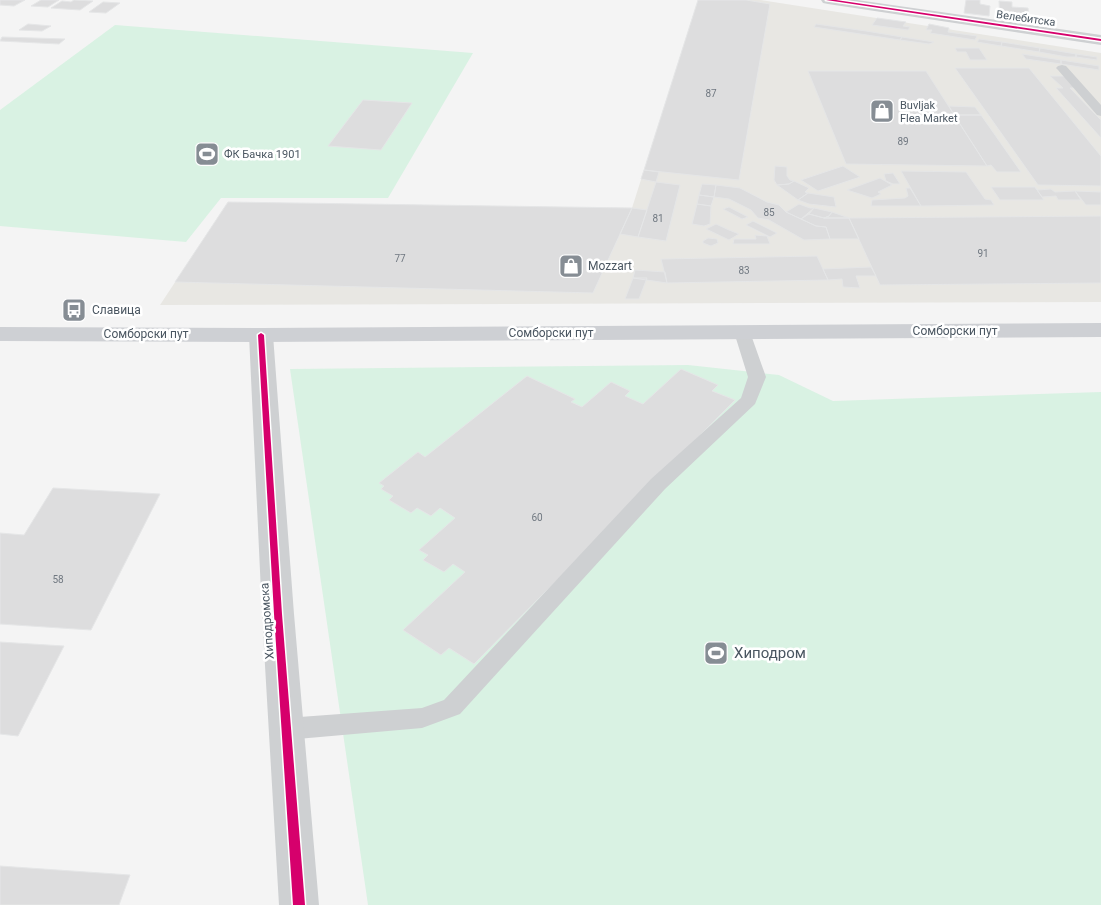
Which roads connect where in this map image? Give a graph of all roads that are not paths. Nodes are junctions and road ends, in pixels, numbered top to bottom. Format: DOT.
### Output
graph roads {
  1 [pos="828,0"];
  2 [pos="1101,40"];
  3 [pos="1062,68"];
  4 [pos="1101,112"];
  5 [pos="1101,330"];
  6 [pos="742,332"];
  7 [pos="0,334"];
  8 [pos="261,334"];
  9 [pos="286,729"];
  10 [pos="299,905"];
  1 -- 2 [label="street, Велебитска"];
  3 -- 4 [label="lane"];
  5 -- 6 [label="main road, Сомборски пут"];
  6 -- 8 [label="main road, Сомборски пут"];
  6 -- 9 [label="lane"];
  7 -- 8 [label="main road, Сомборски пут"];
  8 -- 9 [label="street, Хиподромска"];
  9 -- 10 [label="street, Хиподромска"];
}
